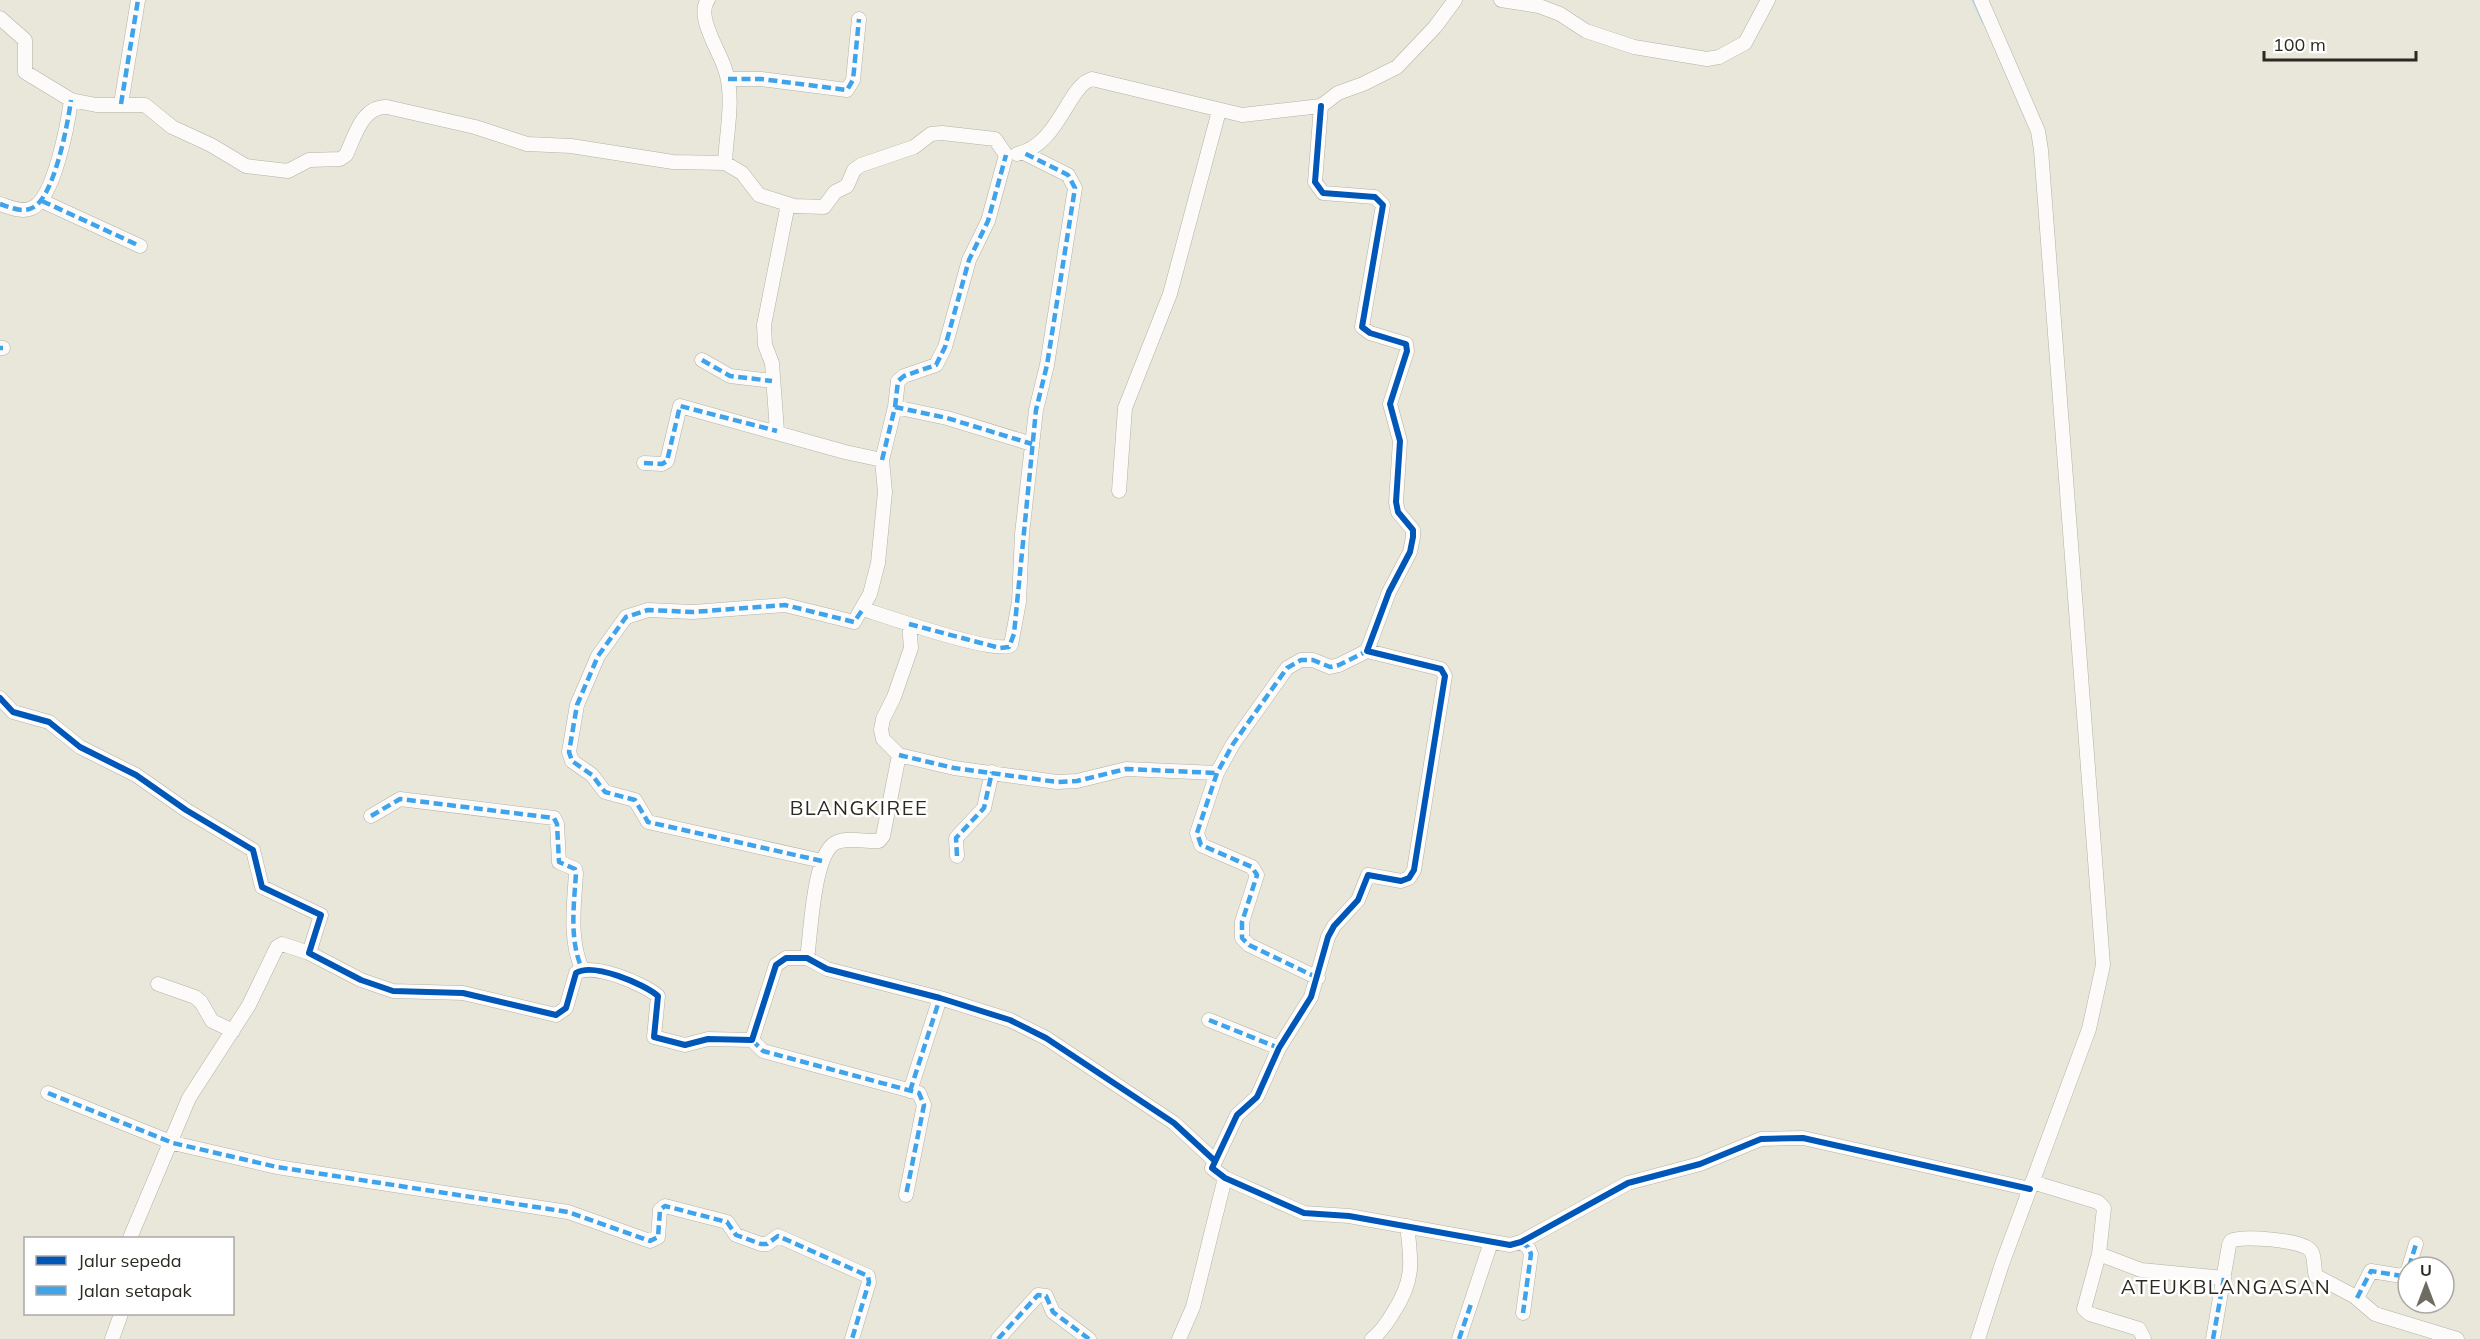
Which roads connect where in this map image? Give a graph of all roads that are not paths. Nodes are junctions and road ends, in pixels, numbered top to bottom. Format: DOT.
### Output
graph roads {
  1 [pos="138,0"];
  2 [pos="708,0"];
  3 [pos="1455,0"];
  4 [pos="1501,0"];
  5 [pos="1768,0"];
  6 [pos="1981,0"];
  7 [pos="0,18"];
  8 [pos="860,19"];
  9 [pos="728,79"];
  10 [pos="71,100"];
  11 [pos="121,104"];
  12 [pos="1321,106"];
  13 [pos="1219,111"];
  14 [pos="1024,153"];
  15 [pos="1006,155"];
  16 [pos="725,163"];
  17 [pos="42,201"];
  18 [pos="0,204"];
  19 [pos="788,204"];
  20 [pos="140,246"];
  21 [pos="702,360"];
  22 [pos="772,381"];
  23 [pos="895,407"];
  24 [pos="777,431"];
  25 [pos="1032,444"];
  26 [pos="882,460"];
  27 [pos="644,463"];
  28 [pos="1119,491"];
  29 [pos="863,609"];
  30 [pos="909,624"];
  31 [pos="1367,651"];
  32 [pos="0,698"];
  33 [pos="899,755"];
  34 [pos="992,772"];
  35 [pos="1217,773"];
  36 [pos="371,816"];
  37 [pos="957,856"];
  38 [pos="822,861"];
  39 [pos="309,953"];
  40 [pos="807,958"];
  41 [pos="582,969"];
  42 [pos="1318,978"];
  43 [pos="158,984"];
  44 [pos="940,998"];
  45 [pos="1209,1020"];
  46 [pos="233,1031"];
  47 [pos="752,1040"];
  48 [pos="1279,1048"];
  49 [pos="910,1091"];
  50 [pos="48,1093"];
  51 [pos="173,1143"];
  52 [pos="1215,1161"];
  53 [pos="1225,1178"];
  54 [pos="2031,1186"];
  55 [pos="906,1195"];
  56 [pos="1407,1226"];
  57 [pos="131,1237"];
  58 [pos="1491,1242"];
  59 [pos="1521,1242"];
  60 [pos="2416,1244"];
  61 [pos="2098,1254"];
  62 [pos="2413,1255"];
  63 [pos="2396,1275"];
  64 [pos="2224,1278"];
  65 [pos="2357,1298"];
  66 [pos="1523,1313"];
  67 [pos="121,1315"];
  68 [pos="112,1339"];
  69 [pos="852,1339"];
  70 [pos="998,1339"];
  71 [pos="1089,1339"];
  72 [pos="1179,1339"];
  73 [pos="1372,1339"];
  74 [pos="1459,1339"];
  75 [pos="1978,1339"];
  76 [pos="2144,1339"];
  77 [pos="2213,1339"];
  78 [pos="2457,1339"];
  1 -- 11 [label="street"];
  2 -- 9 [label="street"];
  3 -- 12 [label="street"];
  4 -- 5 [label="street"];
  6 -- 54 [label="street"];
  7 -- 10 [label="street"];
  8 -- 9 [label="street"];
  9 -- 16 [label="street"];
  10 -- 11 [label="street"];
  10 -- 17 [label="street"];
  11 -- 16 [label="street"];
  12 -- 13 [label="street"];
  12 -- 31 [label="street"];
  13 -- 14 [label="street"];
  13 -- 28 [label="street"];
  14 -- 15 [label="street"];
  14 -- 25 [label="street"];
  15 -- 19 [label="street"];
  15 -- 23 [label="street"];
  16 -- 19 [label="street"];
  17 -- 18 [label="street"];
  17 -- 20 [label="street"];
  19 -- 22 [label="street"];
  21 -- 22 [label="street"];
  22 -- 24 [label="street"];
  23 -- 25 [label="street"];
  23 -- 26 [label="street"];
  24 -- 26 [label="street"];
  24 -- 27 [label="street"];
  25 -- 30 [label="street"];
  26 -- 29 [label="street"];
  29 -- 30 [label="street"];
  29 -- 38 [label="street"];
  30 -- 33 [label="street"];
  31 -- 35 [label="street"];
  31 -- 42 [label="street"];
  32 -- 39 [label="street"];
  33 -- 34 [label="street"];
  33 -- 38 [label="street"];
  34 -- 35 [label="street"];
  34 -- 37 [label="street"];
  35 -- 42 [label="street"];
  36 -- 41 [label="street"];
  38 -- 40 [label="street"];
  39 -- 41 [label="street"];
  39 -- 46 [label="street"];
  40 -- 44 [label="street"];
  40 -- 47 [label="street"];
  41 -- 47 [label="street"];
  42 -- 48 [label="street"];
  43 -- 46 [label="street"];
  44 -- 49 [label="street"];
  44 -- 52 [label="street"];
  45 -- 48 [label="street"];
  46 -- 51 [label="street"];
  47 -- 49 [label="street"];
  48 -- 52 [label="street"];
  49 -- 55 [label="street"];
  50 -- 51 [label="street"];
  51 -- 57 [label="street"];
  51 -- 69 [label="street"];
  52 -- 53 [label="street"];
  53 -- 56 [label="street"];
  53 -- 72 [label="street"];
  54 -- 59 [label="street"];
  54 -- 61 [label="street"];
  54 -- 75 [label="street"];
  56 -- 58 [label="street"];
  56 -- 73 [label="street"];
  58 -- 59 [label="street"];
  58 -- 74 [label="street"];
  59 -- 66 [label="street"];
  60 -- 62 [label="street"];
  61 -- 64 [label="street"];
  61 -- 76 [label="street"];
  63 -- 65 [label="street"];
  64 -- 65 [label="street"];
  64 -- 77 [label="street"];
  65 -- 78 [label="street"];
  67 -- 68 [label="street"];
  70 -- 71 [label="street"];
}
